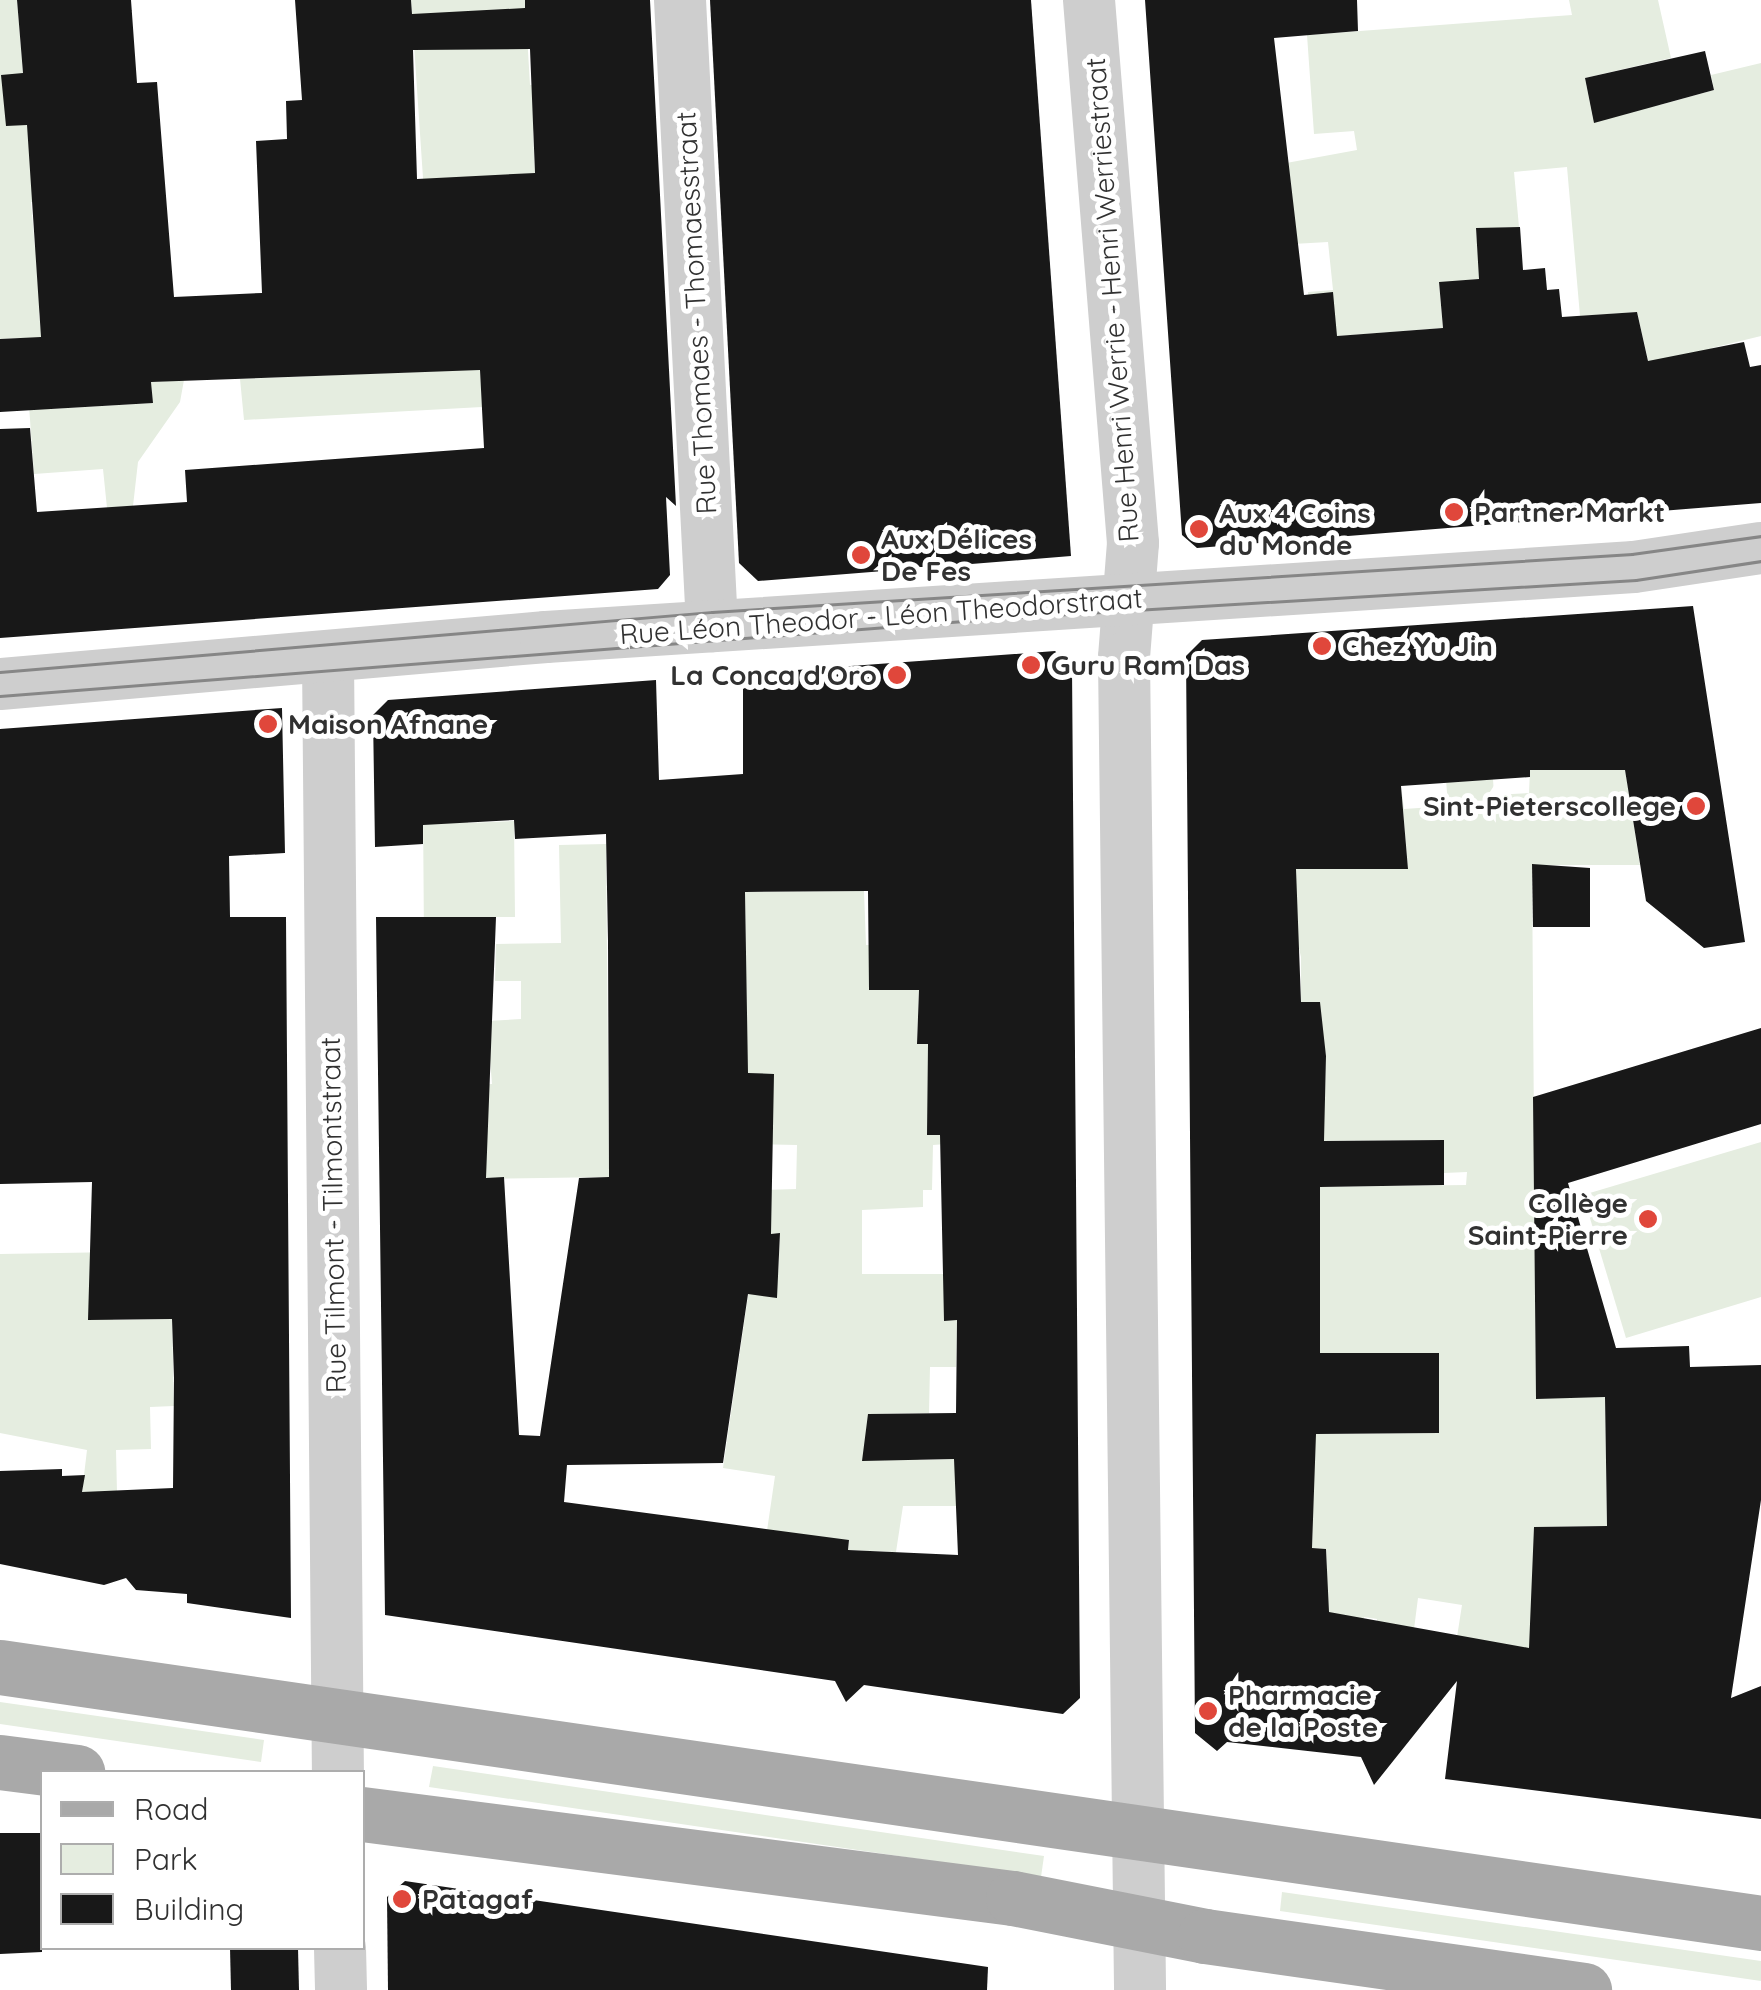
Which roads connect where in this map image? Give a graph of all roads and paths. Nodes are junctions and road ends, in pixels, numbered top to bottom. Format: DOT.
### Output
graph roads {
  1 [pos="680,0"];
  2 [pos="1089,0"];
  3 [pos="1761,548"];
  4 [pos="1130,600"];
  5 [pos="712,626"];
  6 [pos="328,658"];
  7 [pos="0,684"];
  8 [pos="0,1666"];
  9 [pos="338,1715"];
  10 [pos="0,1762"];
  11 [pos="62,1770"];
  12 [pos="338,1770"];
  13 [pos="365,1814"];
  14 [pos="1140,1832"];
  15 [pos="1141,1923"];
  16 [pos="1761,1923"];
  17 [pos="340,1950"];
  18 [pos="341,1990"];
  19 [pos="1140,1990"];
  20 [pos="1584,1990"];
  1 -- 5 [label="street, Rue Thomaes - Thomaesstraat"];
  2 -- 4 [label="street, Rue Henri Werrie - Henri Werriestraat"];
  3 -- 4 [label="street, Rue Léon Theodor - Léon Theodorstraat"];
  4 -- 5 [label="street, Rue Léon Theodor - Léon Theodorstraat"];
  4 -- 14 [label="street, Rue Henri Werrie - Henri Werriestraat"];
  5 -- 6 [label="street, Rue Léon Theodor - Léon Theodorstraat"];
  6 -- 7 [label="street, Rue Léon Theodor - Léon Theodorstraat"];
  6 -- 9 [label="street, Rue Tilmont - Tilmontstraat"];
  8 -- 9 [label="main road"];
  9 -- 12 [label="street, Rue Tilmont - Tilmontstraat"];
  9 -- 14 [label="main road"];
  10 -- 11 [label="main road"];
  13 -- 15 [label="main road"];
  14 -- 15 [label="street, Rue Henri Werrie - Henri Werriestraat"];
  14 -- 16 [label="main road"];
  15 -- 19 [label="street, Rue Henri Werrie - Henri Werriestraat"];
  15 -- 20 [label="main road"];
  17 -- 18 [label="street"];
}
